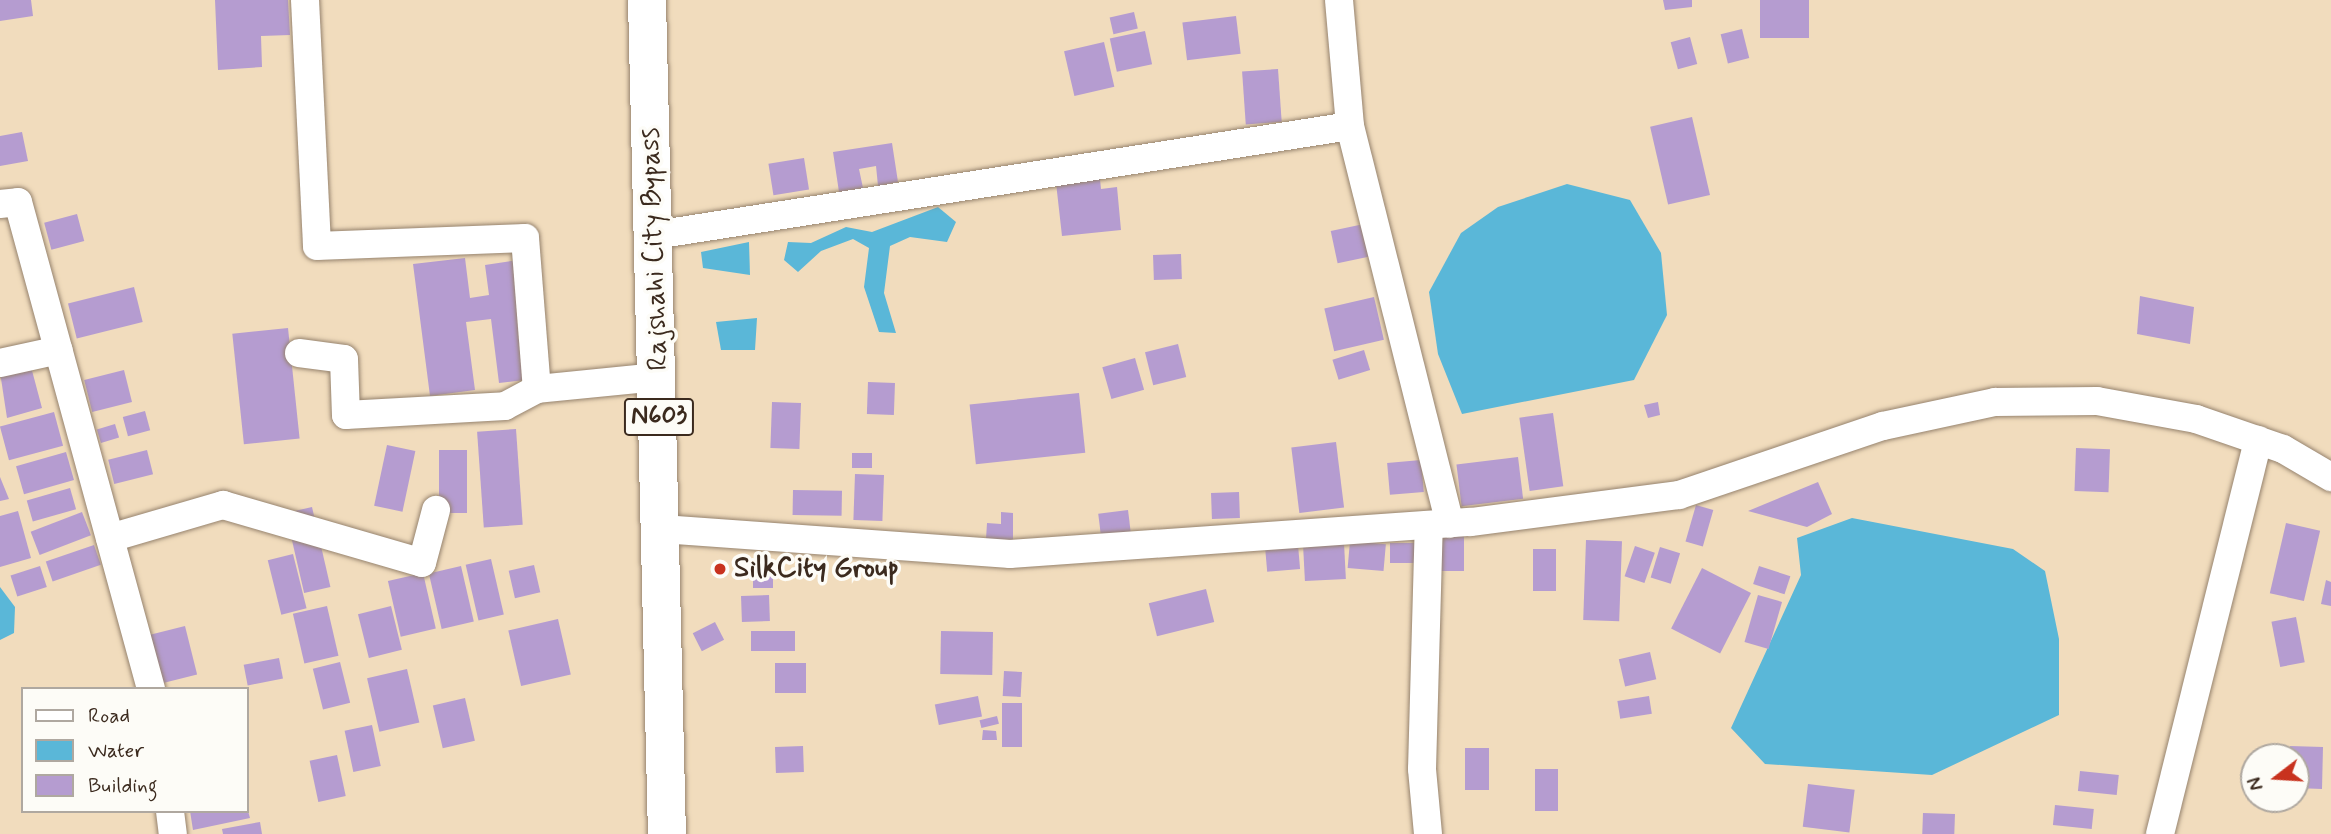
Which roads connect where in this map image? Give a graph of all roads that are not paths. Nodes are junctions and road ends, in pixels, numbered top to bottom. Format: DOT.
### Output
graph roads {
  1 [pos="304,0"];
  2 [pos="647,0"];
  3 [pos="1339,0"];
  4 [pos="1350,126"];
  5 [pos="0,204"];
  6 [pos="655,235"];
  7 [pos="60,350"];
  8 [pos="299,353"];
  9 [pos="0,363"];
  10 [pos="658,377"];
  11 [pos="537,389"];
  12 [pos="2258,440"];
  13 [pos="2331,477"];
  14 [pos="436,510"];
  15 [pos="1440,524"];
  16 [pos="662,528"];
  17 [pos="110,538"];
  18 [pos="149,687"];
  19 [pos="170,813"];
  20 [pos="173,834"];
  21 [pos="667,834"];
  22 [pos="1428,834"];
  23 [pos="2160,834"];
  1 -- 11 [label="street"];
  2 -- 6 [label="highway, Rajshahi City Bypass / N603"];
  3 -- 4 [label="street"];
  4 -- 6 [label="street"];
  4 -- 15 [label="street"];
  5 -- 7 [label="street"];
  6 -- 10 [label="highway, Rajshahi City Bypass / N603"];
  7 -- 9 [label="street"];
  7 -- 17 [label="street"];
  8 -- 11 [label="street"];
  10 -- 11 [label="street"];
  10 -- 16 [label="highway, Rajshahi City Bypass / N603"];
  12 -- 13 [label="street"];
  12 -- 15 [label="street"];
  12 -- 23 [label="street"];
  14 -- 17 [label="street"];
  15 -- 16 [label="street"];
  15 -- 22 [label="street"];
  16 -- 21 [label="highway, Rajshahi City Bypass / N603"];
  17 -- 18 [label="street"];
  19 -- 20 [label="street"];
}
